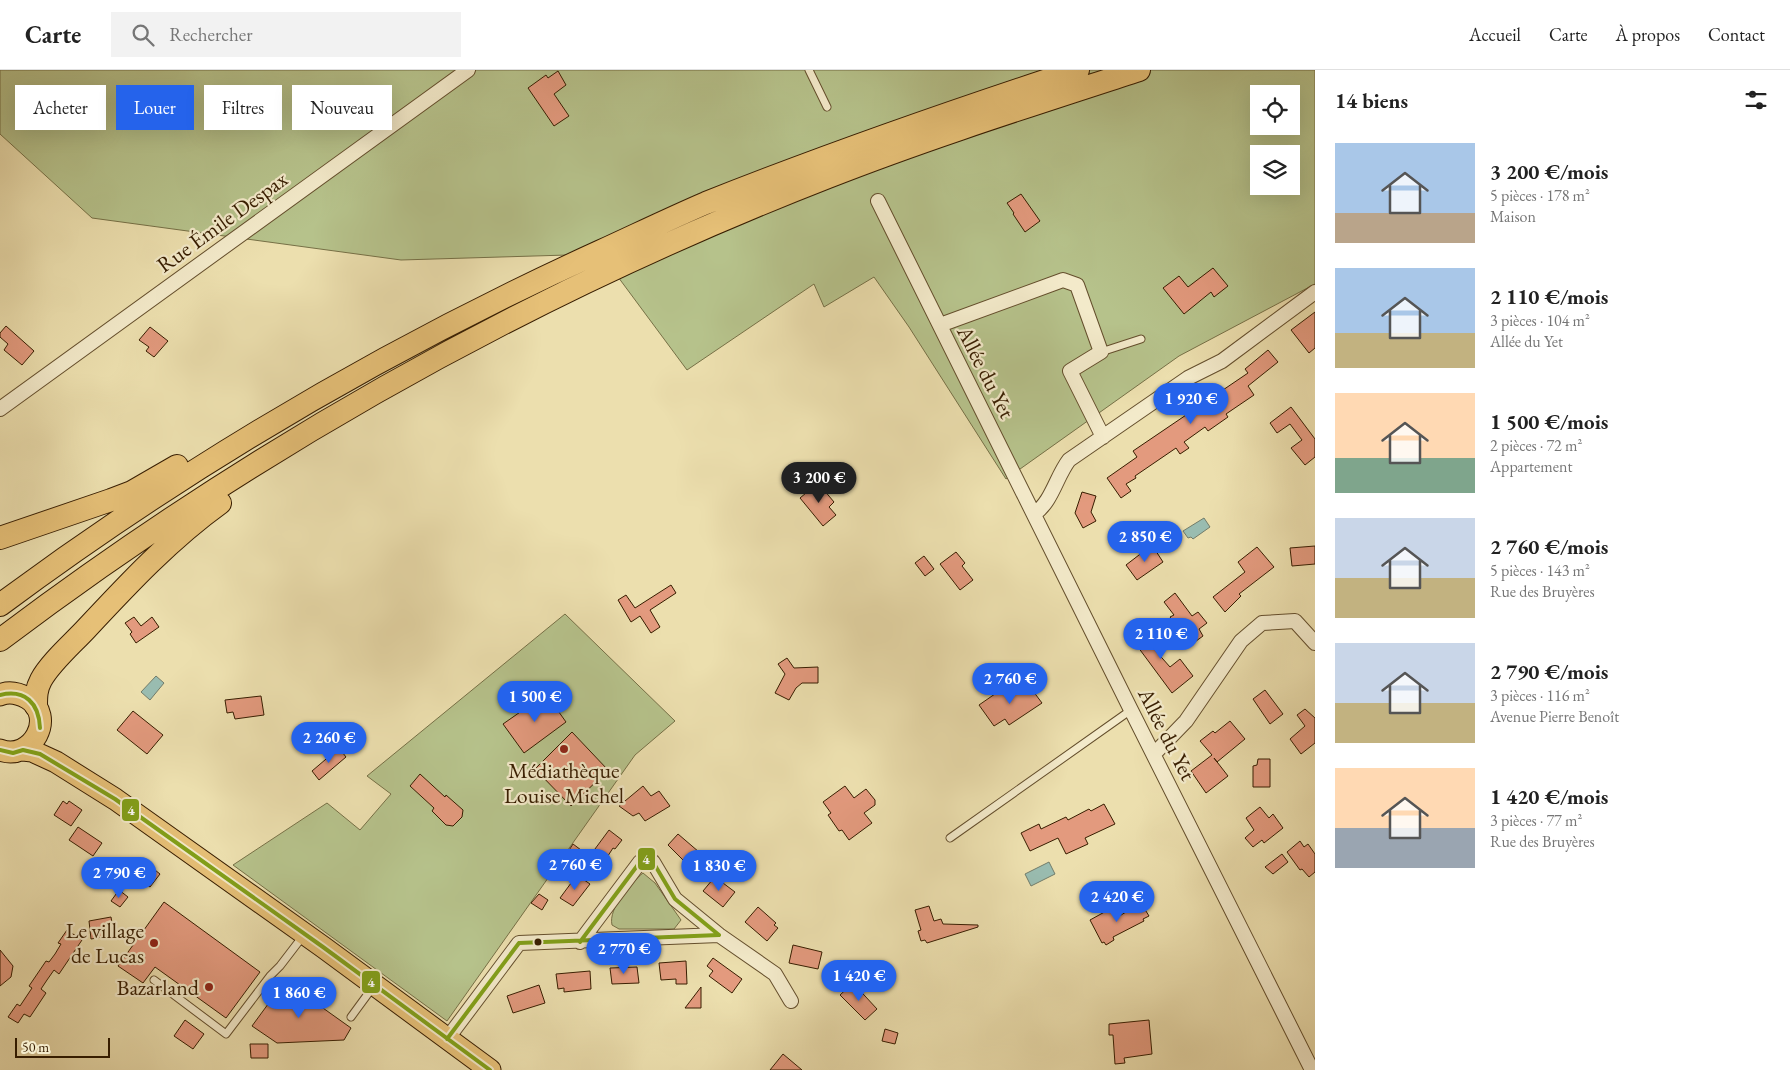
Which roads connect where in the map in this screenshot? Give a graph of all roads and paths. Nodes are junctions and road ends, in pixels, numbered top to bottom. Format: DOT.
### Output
graph roads {
  1 [pos="468,70"];
  2 [pos="809,70"];
  3 [pos="1078,70"];
  4 [pos="1139,70"];
  5 [pos="827,107"];
  6 [pos="878,201"];
  7 [pos="1315,292"];
  8 [pos="940,325"];
  9 [pos="1141,339"];
  10 [pos="398,351"];
  11 [pos="1102,352"];
  12 [pos="352,407"];
  13 [pos="0,409"];
  14 [pos="1103,437"];
  15 [pos="1034,514"];
  16 [pos="0,538"];
  17 [pos="0,605"];
  18 [pos="0,640"];
  19 [pos="1315,643"];
  20 [pos="0,695"];
  21 [pos="36,706"];
  22 [pos="1131,710"];
  23 [pos="40,728"];
  24 [pos="0,750"];
  25 [pos="23,750"];
  26 [pos="1154,754"];
  27 [pos="115,798"];
  28 [pos="950,838"];
  29 [pos="304,934"];
  30 [pos="719,935"];
  31 [pos="580,942"];
  32 [pos="154,980"];
  33 [pos="374,986"];
  34 [pos="791,1001"];
  35 [pos="351,1017"];
  36 [pos="448,1039"];
  37 [pos="490,1070"];
  38 [pos="1312,1070"];
  1 -- 13 [label="street, Rue Émile Despax"];
  2 -- 5 [label="lane"];
  3 -- 10 [label="highway"];
  4 -- 12 [label="highway"];
  6 -- 8 [label="street, Allée du Yet"];
  7 -- 14 [label="street"];
  8 -- 11 [label="street"];
  8 -- 15 [label="street, Allée du Yet"];
  9 -- 11 [label="lane"];
  10 -- 16 [label="highway"];
  10 -- 17 [label="highway"];
  11 -- 14 [label="street"];
  12 -- 18 [label="highway"];
  12 -- 21 [label="highway"];
  14 -- 15 [label="street"];
  15 -- 22 [label="street, Allée du Yet"];
  19 -- 26 [label="street"];
  20 -- 21 [label="main road"];
  21 -- 23 [label="main road"];
  22 -- 26 [label="street, Allée du Yet"];
  22 -- 28 [label="lane"];
  23 -- 25 [label="main road"];
  23 -- 27 [label="main road"];
  24 -- 25 [label="main road"];
  25 -- 27 [label="main road"];
  26 -- 38 [label="street, Allée du Yet"];
  27 -- 29 [label="main road"];
  29 -- 32 [label="lane"];
  29 -- 33 [label="main road"];
  30 -- 31 [label="street"];
  30 -- 31 [label="street"];
  30 -- 34 [label="street"];
  31 -- 36 [label="street"];
  33 -- 35 [label="lane"];
  33 -- 36 [label="main road"];
  36 -- 37 [label="main road"];
}
